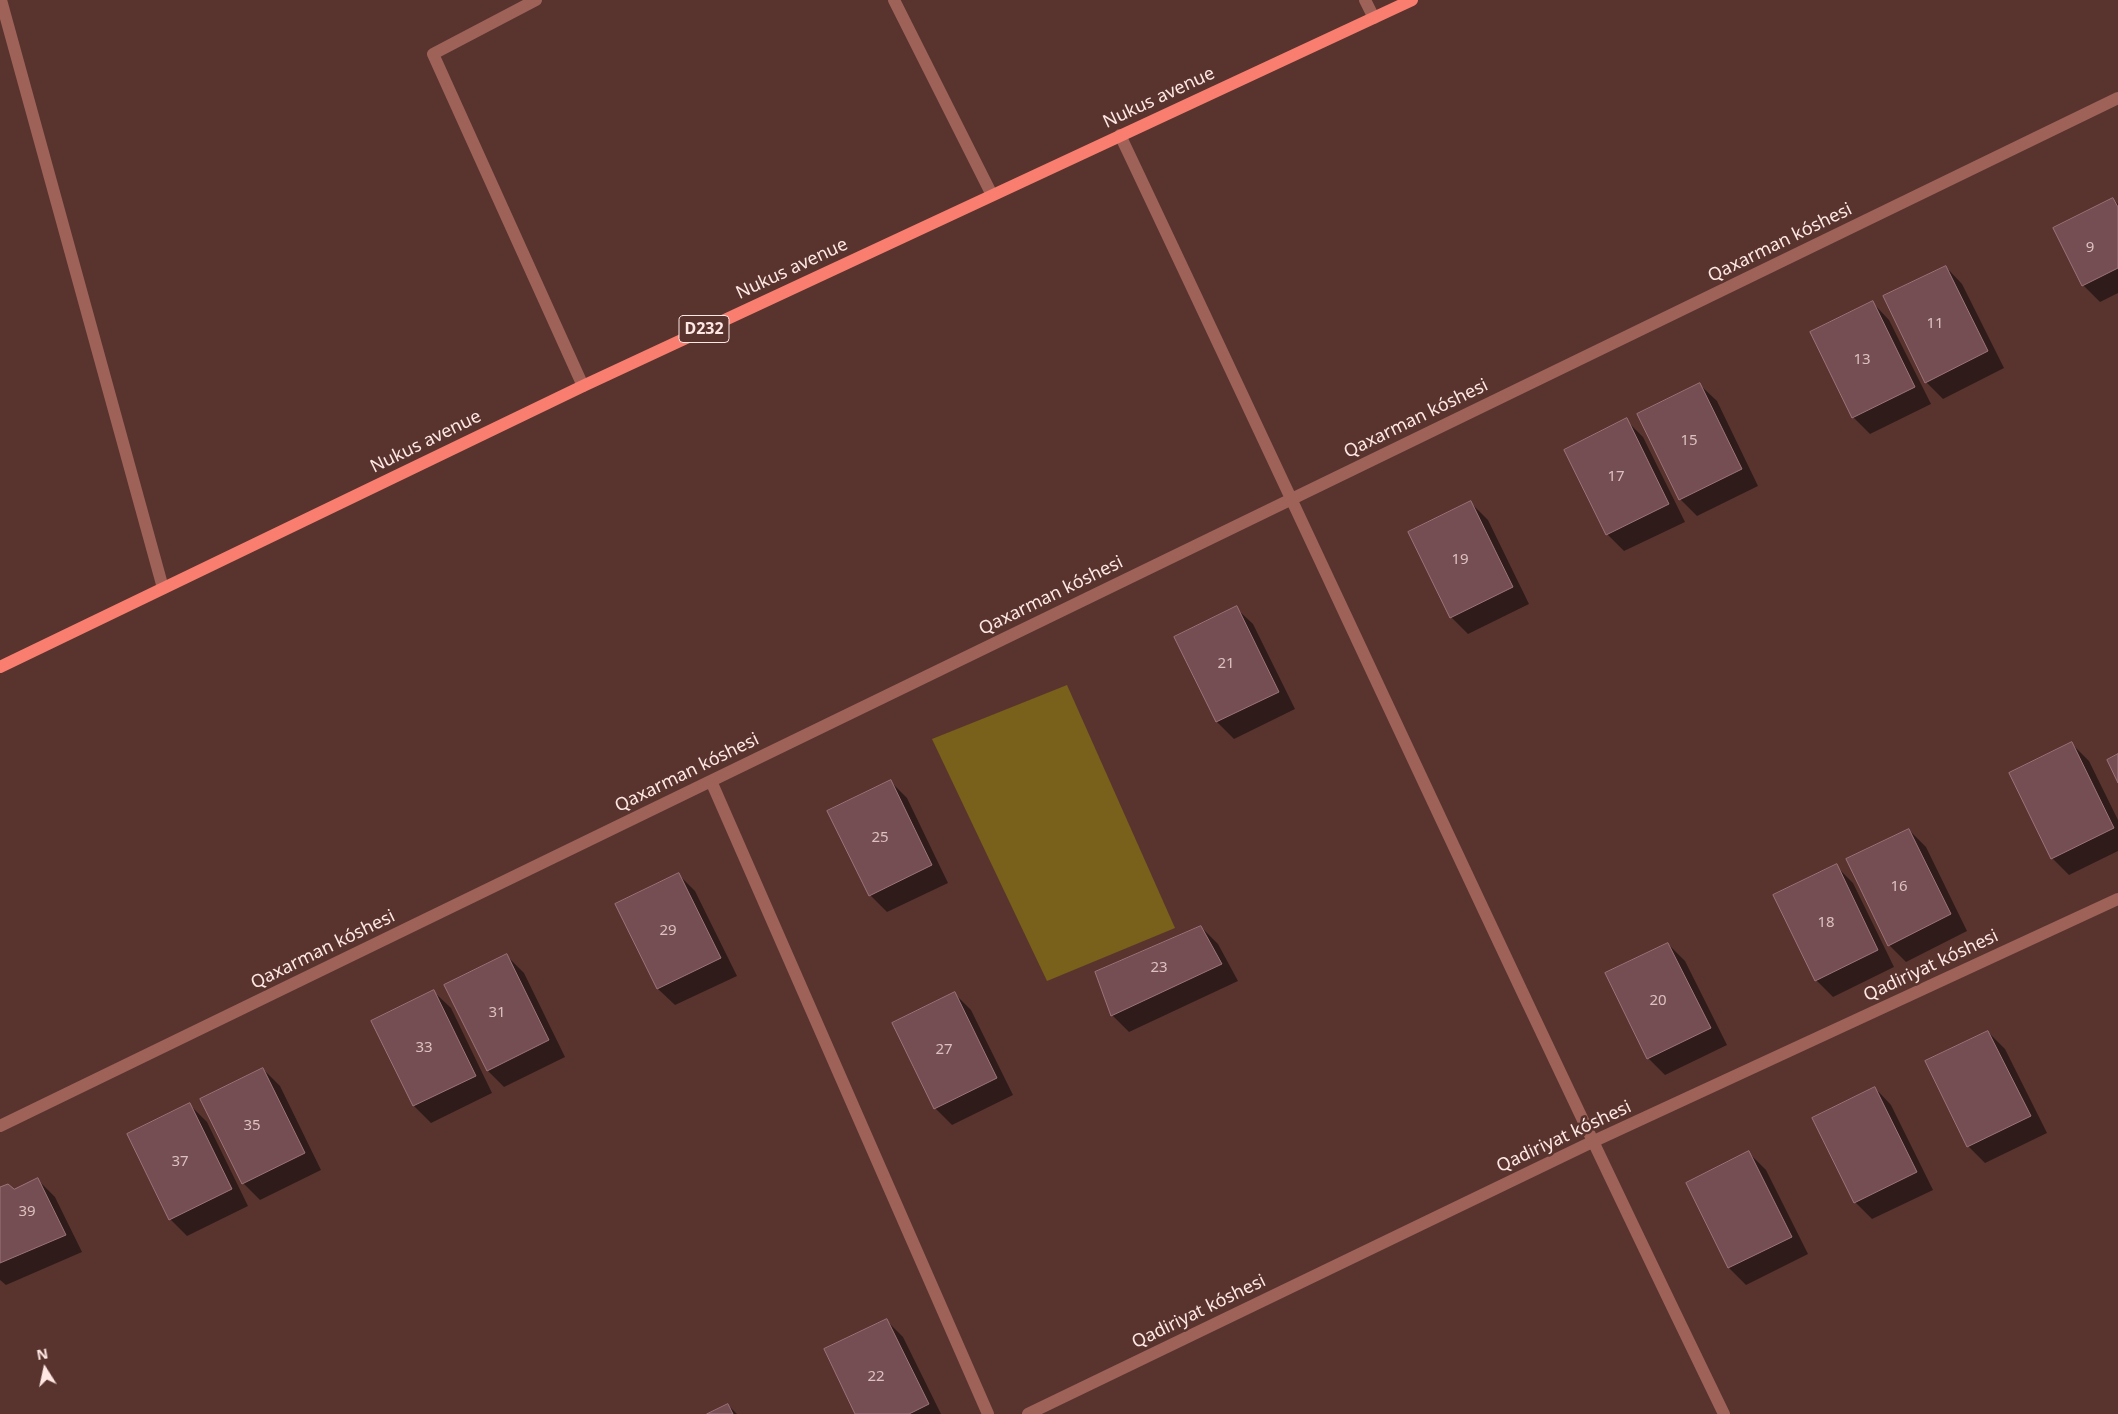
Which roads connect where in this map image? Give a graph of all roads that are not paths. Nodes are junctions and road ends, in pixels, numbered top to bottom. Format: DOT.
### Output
graph roads {
  1 [pos="2,0"];
  2 [pos="536,0"];
  3 [pos="894,0"];
  4 [pos="1366,0"];
  5 [pos="1412,0"];
  6 [pos="1374,18"];
  7 [pos="2118,98"];
  8 [pos="1120,135"];
  9 [pos="992,194"];
  10 [pos="583,386"];
  11 [pos="1292,499"];
  12 [pos="163,588"];
  13 [pos="0,667"];
  14 [pos="711,781"];
  15 [pos="2118,899"];
  16 [pos="0,1126"];
  17 [pos="1592,1142"];
  18 [pos="988,1414"];
  19 [pos="1028,1414"];
  20 [pos="1724,1414"];
  1 -- 12 [label="street"];
  2 -- 10 [label="street"];
  3 -- 9 [label="street"];
  4 -- 6 [label="street"];
  5 -- 6 [label="main road, Nukus avenue / D232"];
  6 -- 8 [label="main road, Nukus avenue / D232"];
  7 -- 11 [label="street, Qaxarman kóshesi"];
  8 -- 9 [label="main road, Nukus avenue / D232"];
  8 -- 11 [label="street"];
  9 -- 10 [label="main road, Nukus avenue / D232"];
  10 -- 12 [label="main road, Nukus avenue / D232"];
  11 -- 14 [label="street, Qaxarman kóshesi"];
  11 -- 17 [label="street"];
  12 -- 13 [label="main road, Nukus avenue / D232"];
  14 -- 16 [label="street, Qaxarman kóshesi"];
  14 -- 18 [label="street"];
  15 -- 17 [label="street, Qadiriyat kóshesi"];
  17 -- 19 [label="street, Qadiriyat kóshesi"];
  17 -- 20 [label="street"];
}
